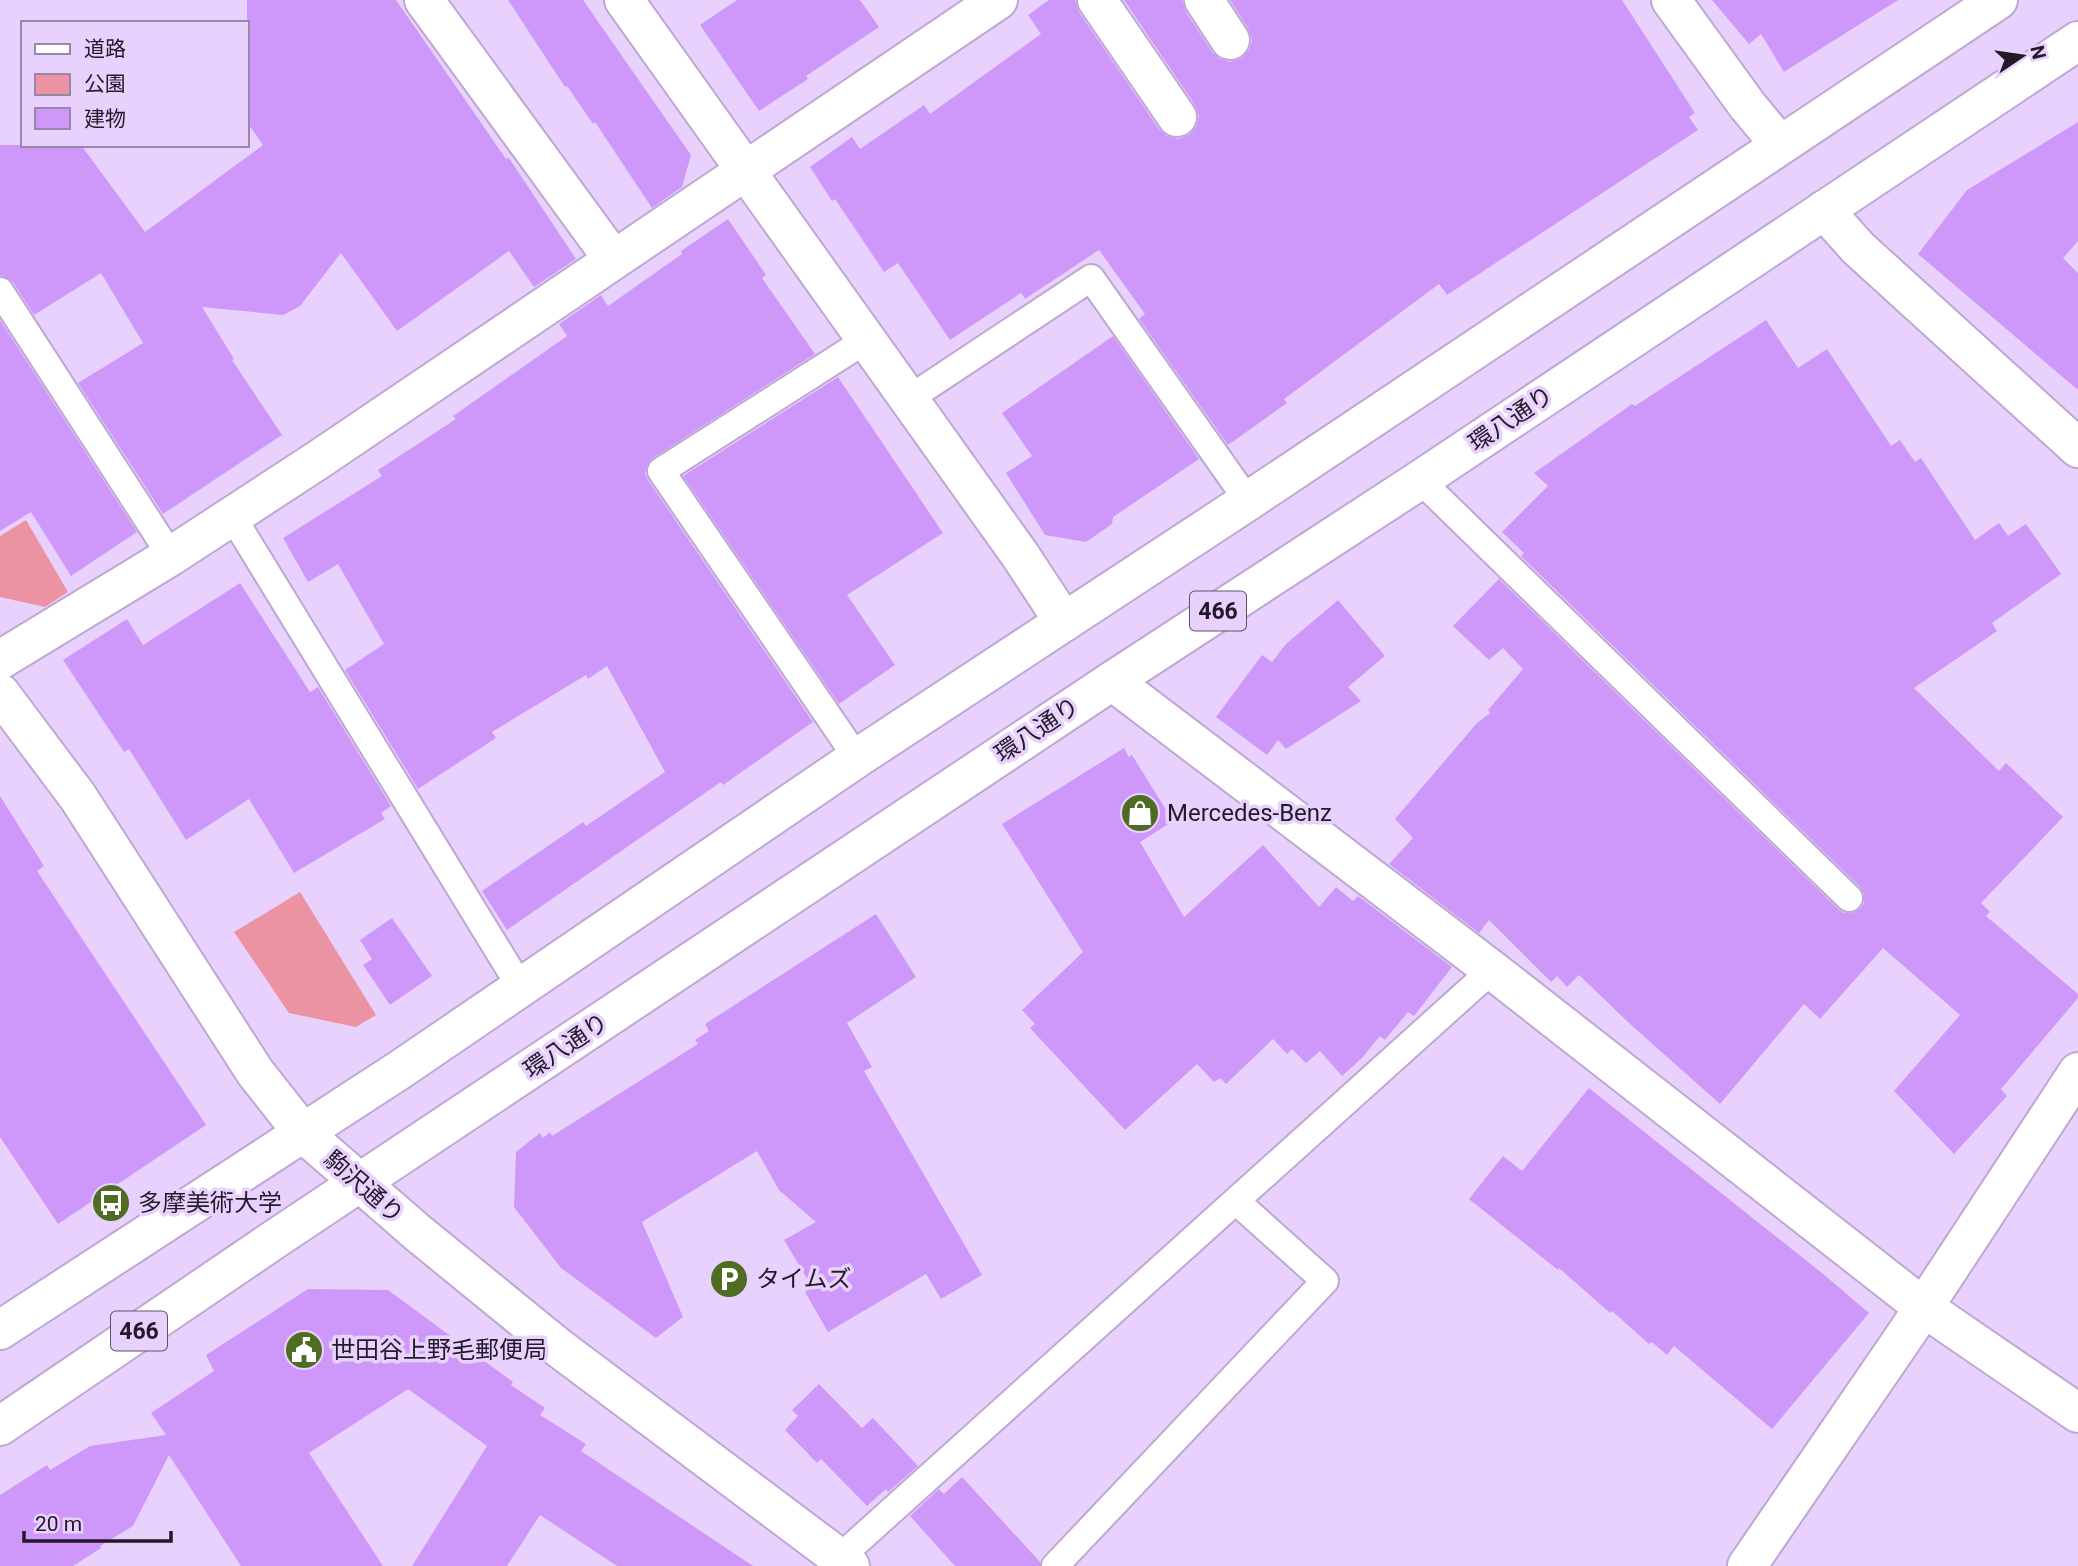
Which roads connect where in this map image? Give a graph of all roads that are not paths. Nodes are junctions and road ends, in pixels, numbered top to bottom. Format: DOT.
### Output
graph roads {
  1 [pos="424,0"];
  2 [pos="624,0"];
  3 [pos="998,0"];
  4 [pos="1097,0"];
  5 [pos="1204,0"];
  6 [pos="1671,0"];
  7 [pos="1998,0"];
  8 [pos="1230,40"];
  9 [pos="2078,41"];
  10 [pos="1177,117"];
  11 [pos="1780,145"];
  12 [pos="746,169"];
  13 [pos="1824,210"];
  14 [pos="613,259"];
  15 [pos="0,291"];
  16 [pos="866,340"];
  17 [pos="907,400"];
  18 [pos="2078,448"];
  19 [pos="1420,480"];
  20 [pos="1248,501"];
  21 [pos="232,516"];
  22 [pos="170,556"];
  23 [pos="1065,622"];
  24 [pos="0,660"];
  25 [pos="1112,681"];
  26 [pos="0,693"];
  27 [pos="857,758"];
  28 [pos="1849,898"];
  29 [pos="1492,970"];
  30 [pos="521,988"];
  31 [pos="2078,1072"];
  32 [pos="303,1133"];
  33 [pos="360,1183"];
  34 [pos="1237,1202"];
  35 [pos="1923,1307"];
  36 [pos="0,1330"];
  37 [pos="2078,1413"];
  38 [pos="0,1426"];
  39 [pos="841,1563"];
  40 [pos="1055,1566"];
  41 [pos="1747,1566"];
  1 -- 14 [label="main road"];
  2 -- 12 [label="main road"];
  3 -- 12 [label="main road"];
  4 -- 10 [label="main road"];
  5 -- 8 [label="main road"];
  6 -- 11 [label="main road"];
  7 -- 11 [label="main road"];
  9 -- 13 [label="main road, 環八通り / 466"];
  11 -- 20 [label="main road"];
  12 -- 14 [label="main road"];
  12 -- 16 [label="main road"];
  13 -- 18 [label="main road"];
  13 -- 19 [label="main road, 環八通り / 466"];
  14 -- 21 [label="main road"];
  15 -- 22 [label="lane"];
  16 -- 17 [label="main road"];
  16 -- 27 [label="lane"];
  17 -- 20 [label="lane"];
  17 -- 23 [label="main road"];
  19 -- 25 [label="main road, 環八通り / 466"];
  19 -- 28 [label="lane"];
  20 -- 23 [label="main road"];
  21 -- 22 [label="main road"];
  21 -- 30 [label="lane"];
  22 -- 24 [label="main road"];
  23 -- 27 [label="main road"];
  25 -- 29 [label="main road"];
  25 -- 33 [label="main road, 環八通り / 466"];
  26 -- 32 [label="main road, 駒沢通り"];
  27 -- 30 [label="main road"];
  29 -- 34 [label="lane"];
  29 -- 35 [label="main road"];
  30 -- 32 [label="main road"];
  31 -- 35 [label="main road"];
  32 -- 33 [label="main road, 駒沢通り"];
  32 -- 36 [label="main road"];
  33 -- 38 [label="main road, 環八通り / 466"];
  33 -- 39 [label="main road, 駒沢通り"];
  34 -- 39 [label="lane"];
  34 -- 40 [label="lane"];
  35 -- 37 [label="main road"];
  35 -- 41 [label="main road"];
}
